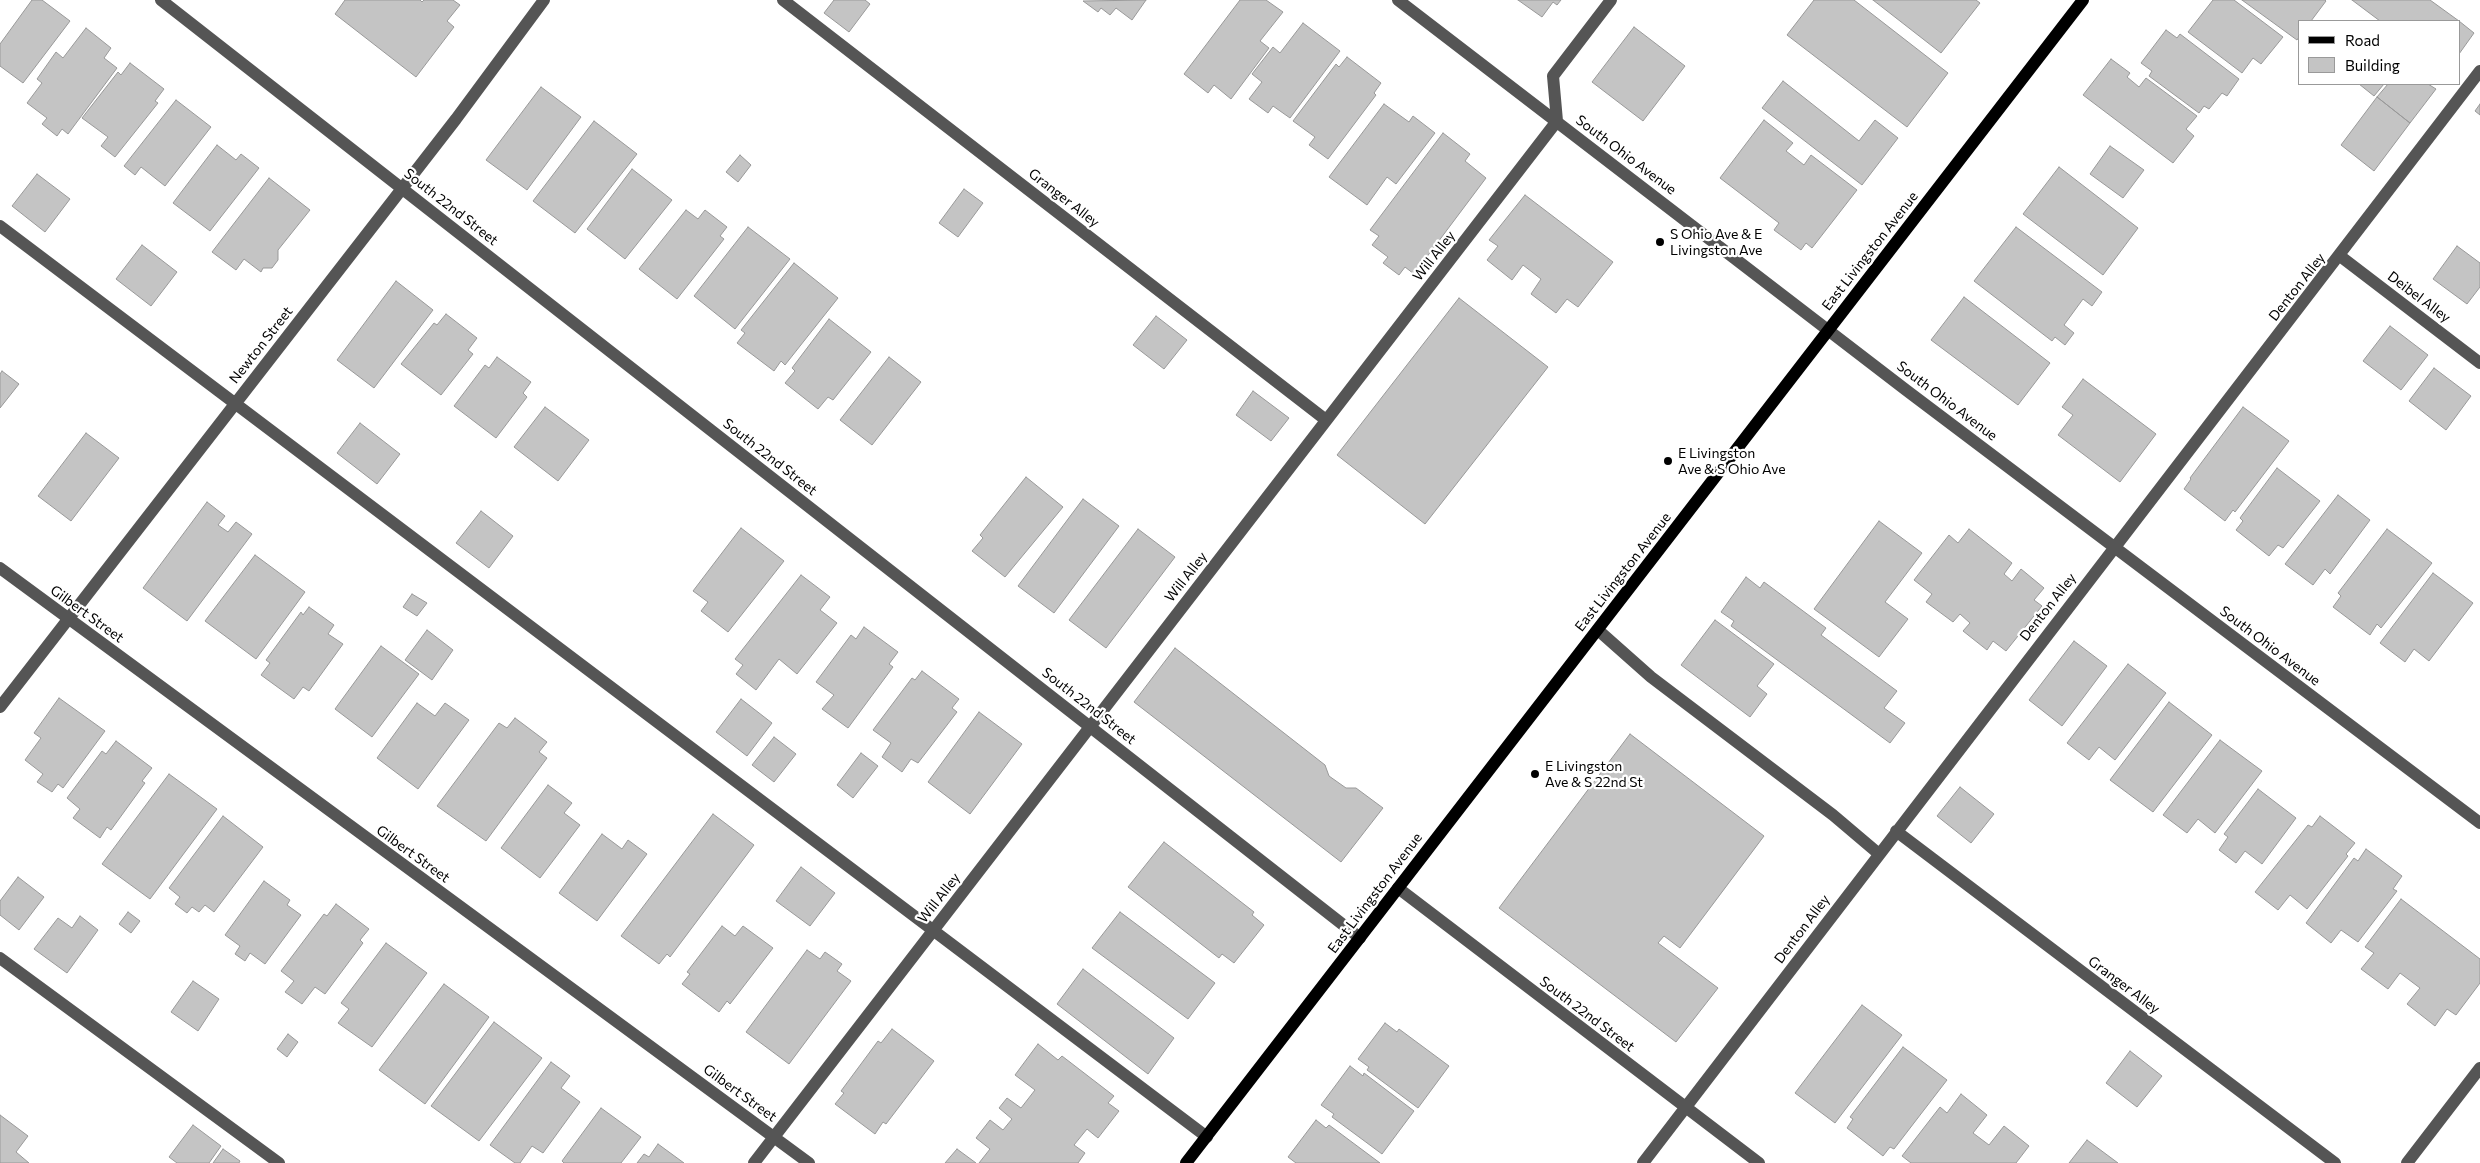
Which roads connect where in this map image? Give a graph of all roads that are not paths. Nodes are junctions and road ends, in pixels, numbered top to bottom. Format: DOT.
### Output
graph roads {
  1 [pos="160,0"];
  2 [pos="544,0"];
  3 [pos="783,0"];
  4 [pos="1398,0"];
  5 [pos="1611,0"];
  6 [pos="2083,0"];
  7 [pos="2480,72"];
  8 [pos="1557,121"];
  9 [pos="402,188"];
  10 [pos="0,226"];
  11 [pos="2340,256"];
  12 [pos="1829,329"];
  13 [pos="2480,362"];
  14 [pos="235,404"];
  15 [pos="1326,420"];
  16 [pos="2114,547"];
  17 [pos="0,568"];
  18 [pos="68,618"];
  19 [pos="1598,630"];
  20 [pos="0,707"];
  21 [pos="1090,726"];
  22 [pos="2480,823"];
  23 [pos="1896,831"];
  24 [pos="1878,854"];
  25 [pos="1398,888"];
  26 [pos="933,930"];
  27 [pos="1360,938"];
  28 [pos="0,958"];
  29 [pos="2480,1068"];
  30 [pos="1686,1107"];
  31 [pos="774,1137"];
  32 [pos="1207,1137"];
  33 [pos="279,1163"];
  34 [pos="754,1163"];
  35 [pos="809,1163"];
  36 [pos="1186,1163"];
  37 [pos="1642,1163"];
  38 [pos="1759,1163"];
  39 [pos="2335,1163"];
  40 [pos="2407,1163"];
  1 -- 9 [label="street, South 22nd Street"];
  2 -- 9 [label="street, Newton Street"];
  3 -- 15 [label="street, Granger Alley"];
  4 -- 8 [label="street, South Ohio Avenue"];
  5 -- 8 [label="street"];
  6 -- 12 [label="main road, East Livingston Avenue"];
  7 -- 11 [label="street, Denton Alley"];
  8 -- 12 [label="street, South Ohio Avenue"];
  8 -- 15 [label="street, Will Alley"];
  9 -- 14 [label="street, Newton Street"];
  9 -- 21 [label="street, South 22nd Street"];
  10 -- 14 [label="street"];
  11 -- 13 [label="street, Deibel Alley"];
  11 -- 16 [label="street, Denton Alley"];
  12 -- 16 [label="street, South Ohio Avenue"];
  12 -- 19 [label="main road, East Livingston Avenue"];
  14 -- 18 [label="street, Newton Street"];
  14 -- 26 [label="street"];
  15 -- 21 [label="street, Will Alley"];
  16 -- 22 [label="street, South Ohio Avenue"];
  16 -- 23 [label="street, Denton Alley"];
  17 -- 18 [label="street, Gilbert Street"];
  18 -- 20 [label="street, Newton Street"];
  18 -- 31 [label="street, Gilbert Street"];
  19 -- 24 [label="street"];
  19 -- 25 [label="main road, East Livingston Avenue"];
  21 -- 26 [label="street, Will Alley"];
  21 -- 27 [label="street, South 22nd Street"];
  23 -- 24 [label="street, Denton Alley"];
  23 -- 39 [label="street, Granger Alley"];
  24 -- 30 [label="street, Denton Alley"];
  25 -- 27 [label="main road, East Livingston Avenue"];
  25 -- 30 [label="street, South 22nd Street"];
  26 -- 31 [label="street, Will Alley"];
  26 -- 32 [label="street"];
  27 -- 32 [label="main road, East Livingston Avenue"];
  28 -- 33 [label="street"];
  29 -- 40 [label="street"];
  30 -- 37 [label="street, Denton Alley"];
  30 -- 38 [label="street, South 22nd Street"];
  31 -- 34 [label="street, Will Alley"];
  31 -- 35 [label="street, Gilbert Street"];
  32 -- 36 [label="main road, East Livingston Avenue"];
}
